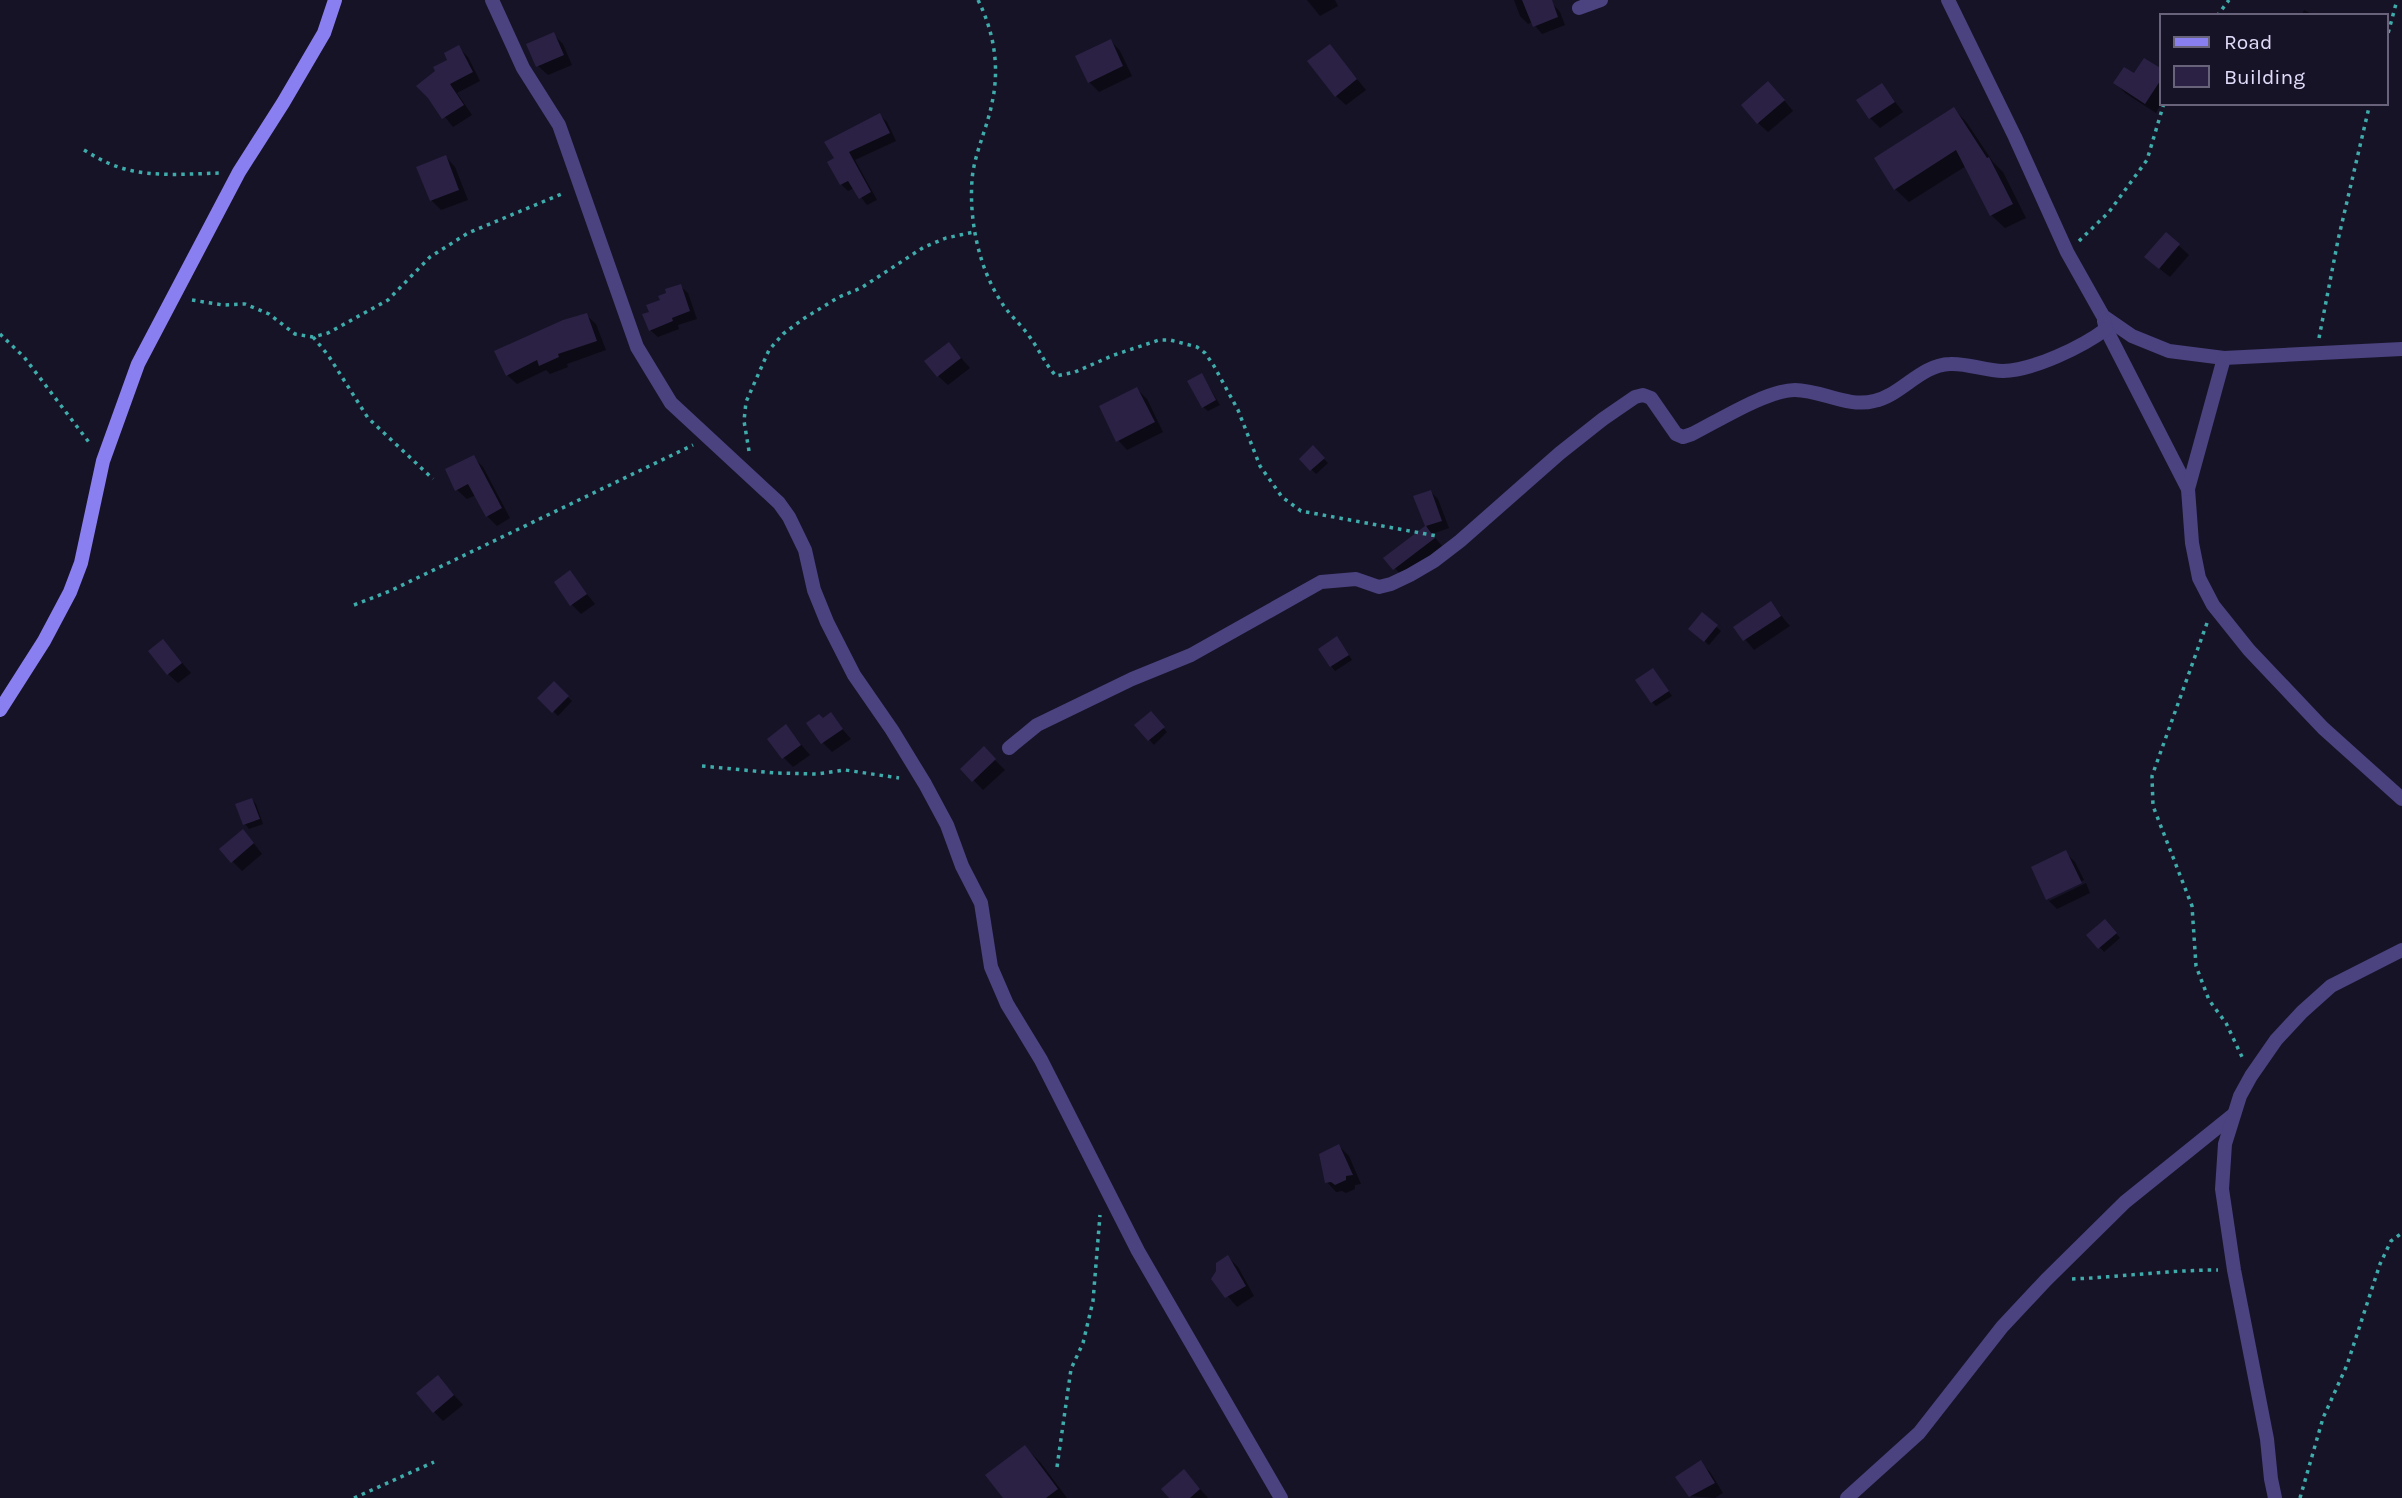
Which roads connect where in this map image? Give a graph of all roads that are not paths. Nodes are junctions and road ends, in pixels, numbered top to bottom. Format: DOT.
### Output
graph roads {
  1 [pos="335,0"];
  2 [pos="492,0"];
  3 [pos="1601,0"];
  4 [pos="1948,0"];
  5 [pos="1579,8"];
  6 [pos="2105,322"];
  7 [pos="2402,349"];
  8 [pos="2224,358"];
  9 [pos="2188,489"];
  10 [pos="0,710"];
  11 [pos="1009,748"];
  12 [pos="2402,799"];
  13 [pos="2402,950"];
  14 [pos="2233,1115"];
  15 [pos="1282,1498"];
  16 [pos="1847,1498"];
  17 [pos="2275,1498"];
  1 -- 10 [label="main road"];
  2 -- 15 [label="street"];
  3 -- 5 [label="street"];
  4 -- 6 [label="street"];
  6 -- 8 [label="street"];
  6 -- 9 [label="street"];
  6 -- 11 [label="street"];
  7 -- 8 [label="street"];
  8 -- 9 [label="street"];
  9 -- 12 [label="street"];
  13 -- 14 [label="street"];
  14 -- 16 [label="street"];
  14 -- 17 [label="street"];
}
